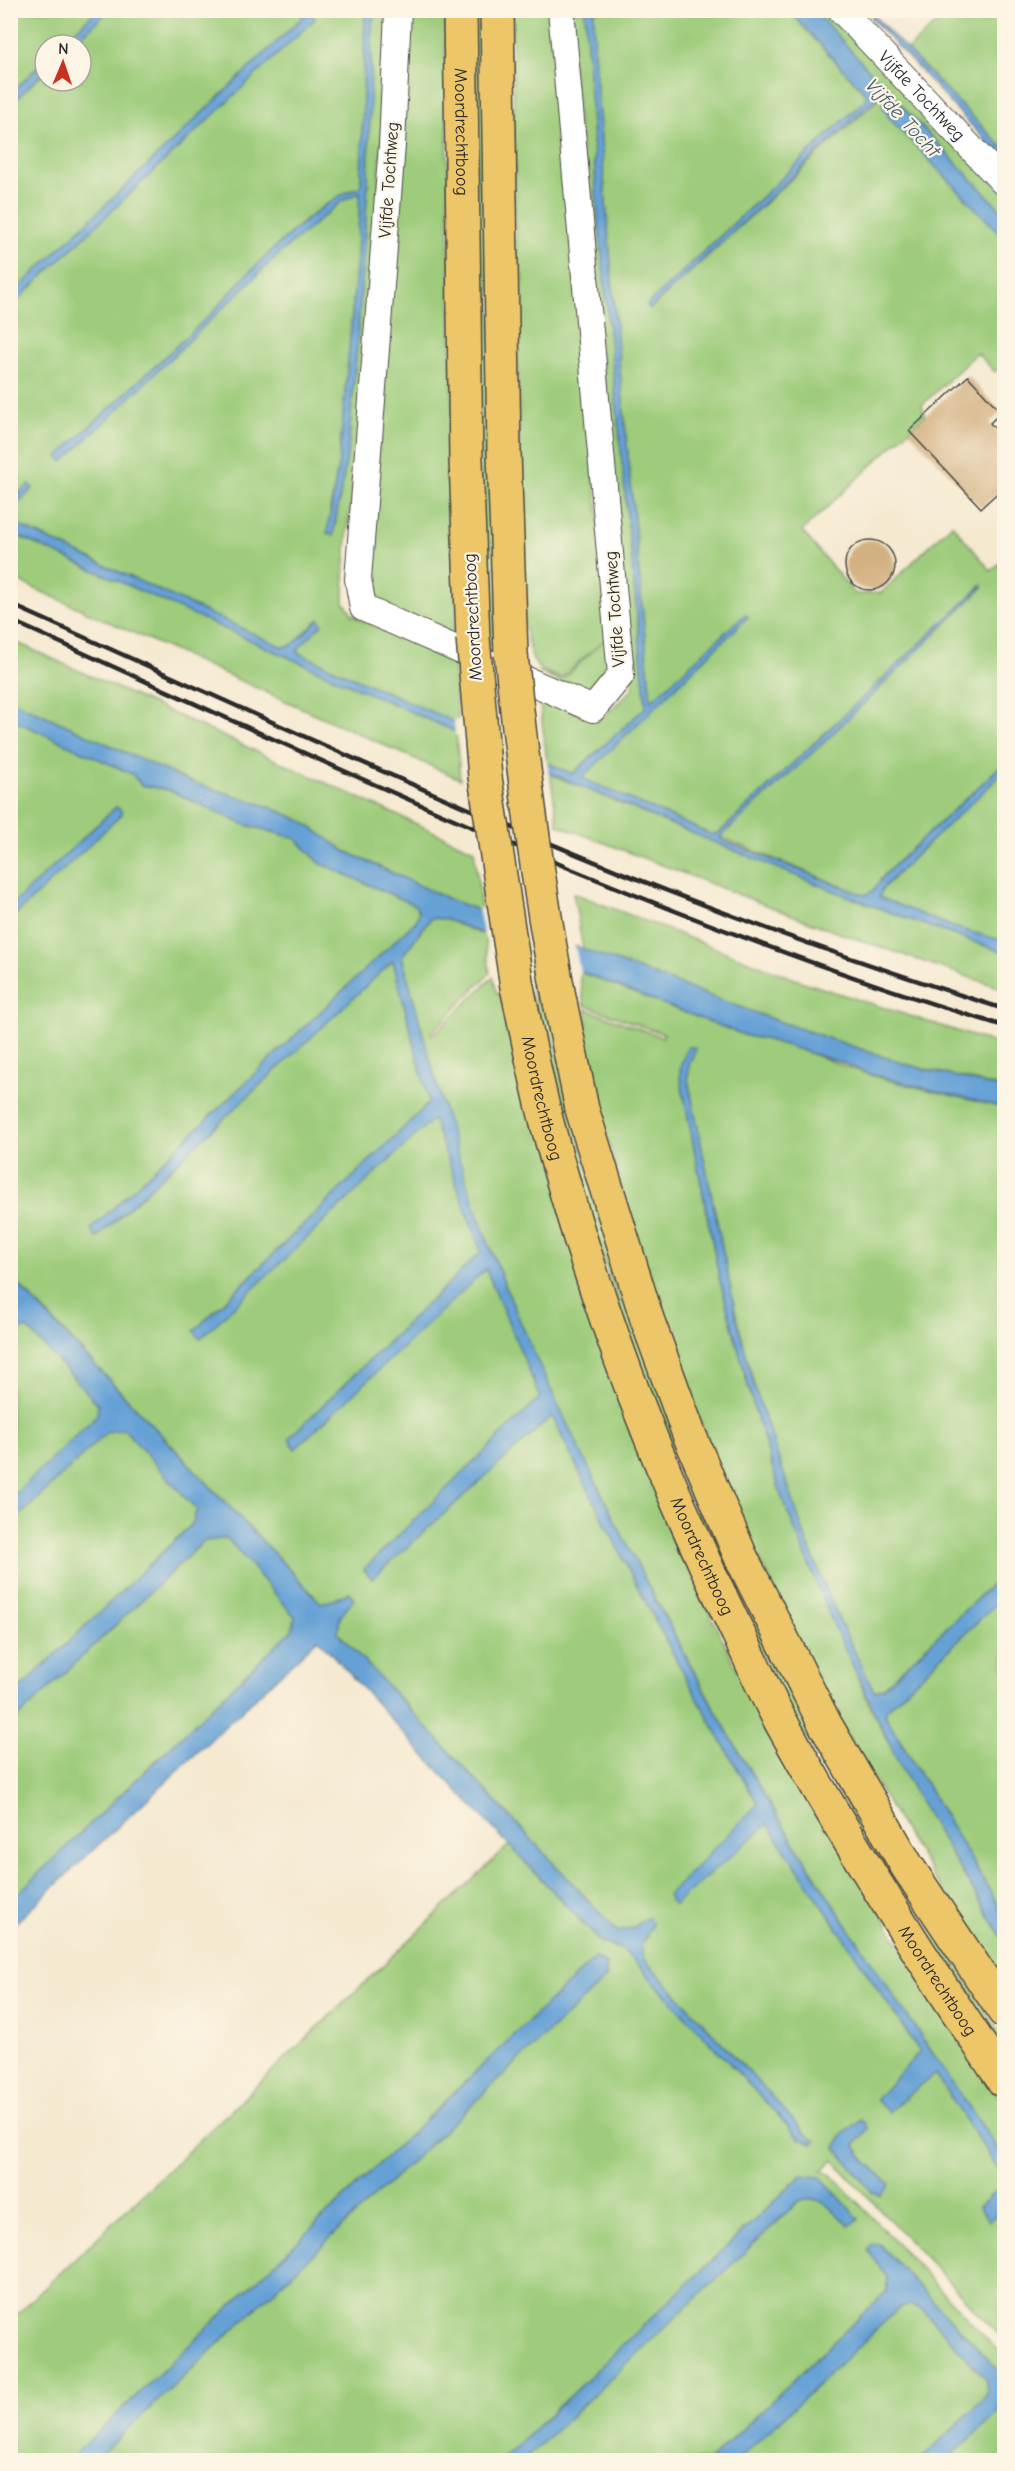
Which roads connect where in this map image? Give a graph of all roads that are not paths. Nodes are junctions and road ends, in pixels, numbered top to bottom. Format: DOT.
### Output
graph roads {
  1 [pos="398,10"];
  2 [pos="460,10"];
  3 [pos="497,10"];
  4 [pos="561,10"];
  5 [pos="842,10"];
  6 [pos="1005,183"];
  7 [pos="1005,2011"];
  8 [pos="1005,2081"];
  1 -- 4 [label="street, Vijfde Tochtweg"];
  2 -- 8 [label="main road, Moordrechtboog, bridge"];
  3 -- 7 [label="main road, Moordrechtboog, bridge"];
  5 -- 6 [label="street, Vijfde Tochtweg"];
}
